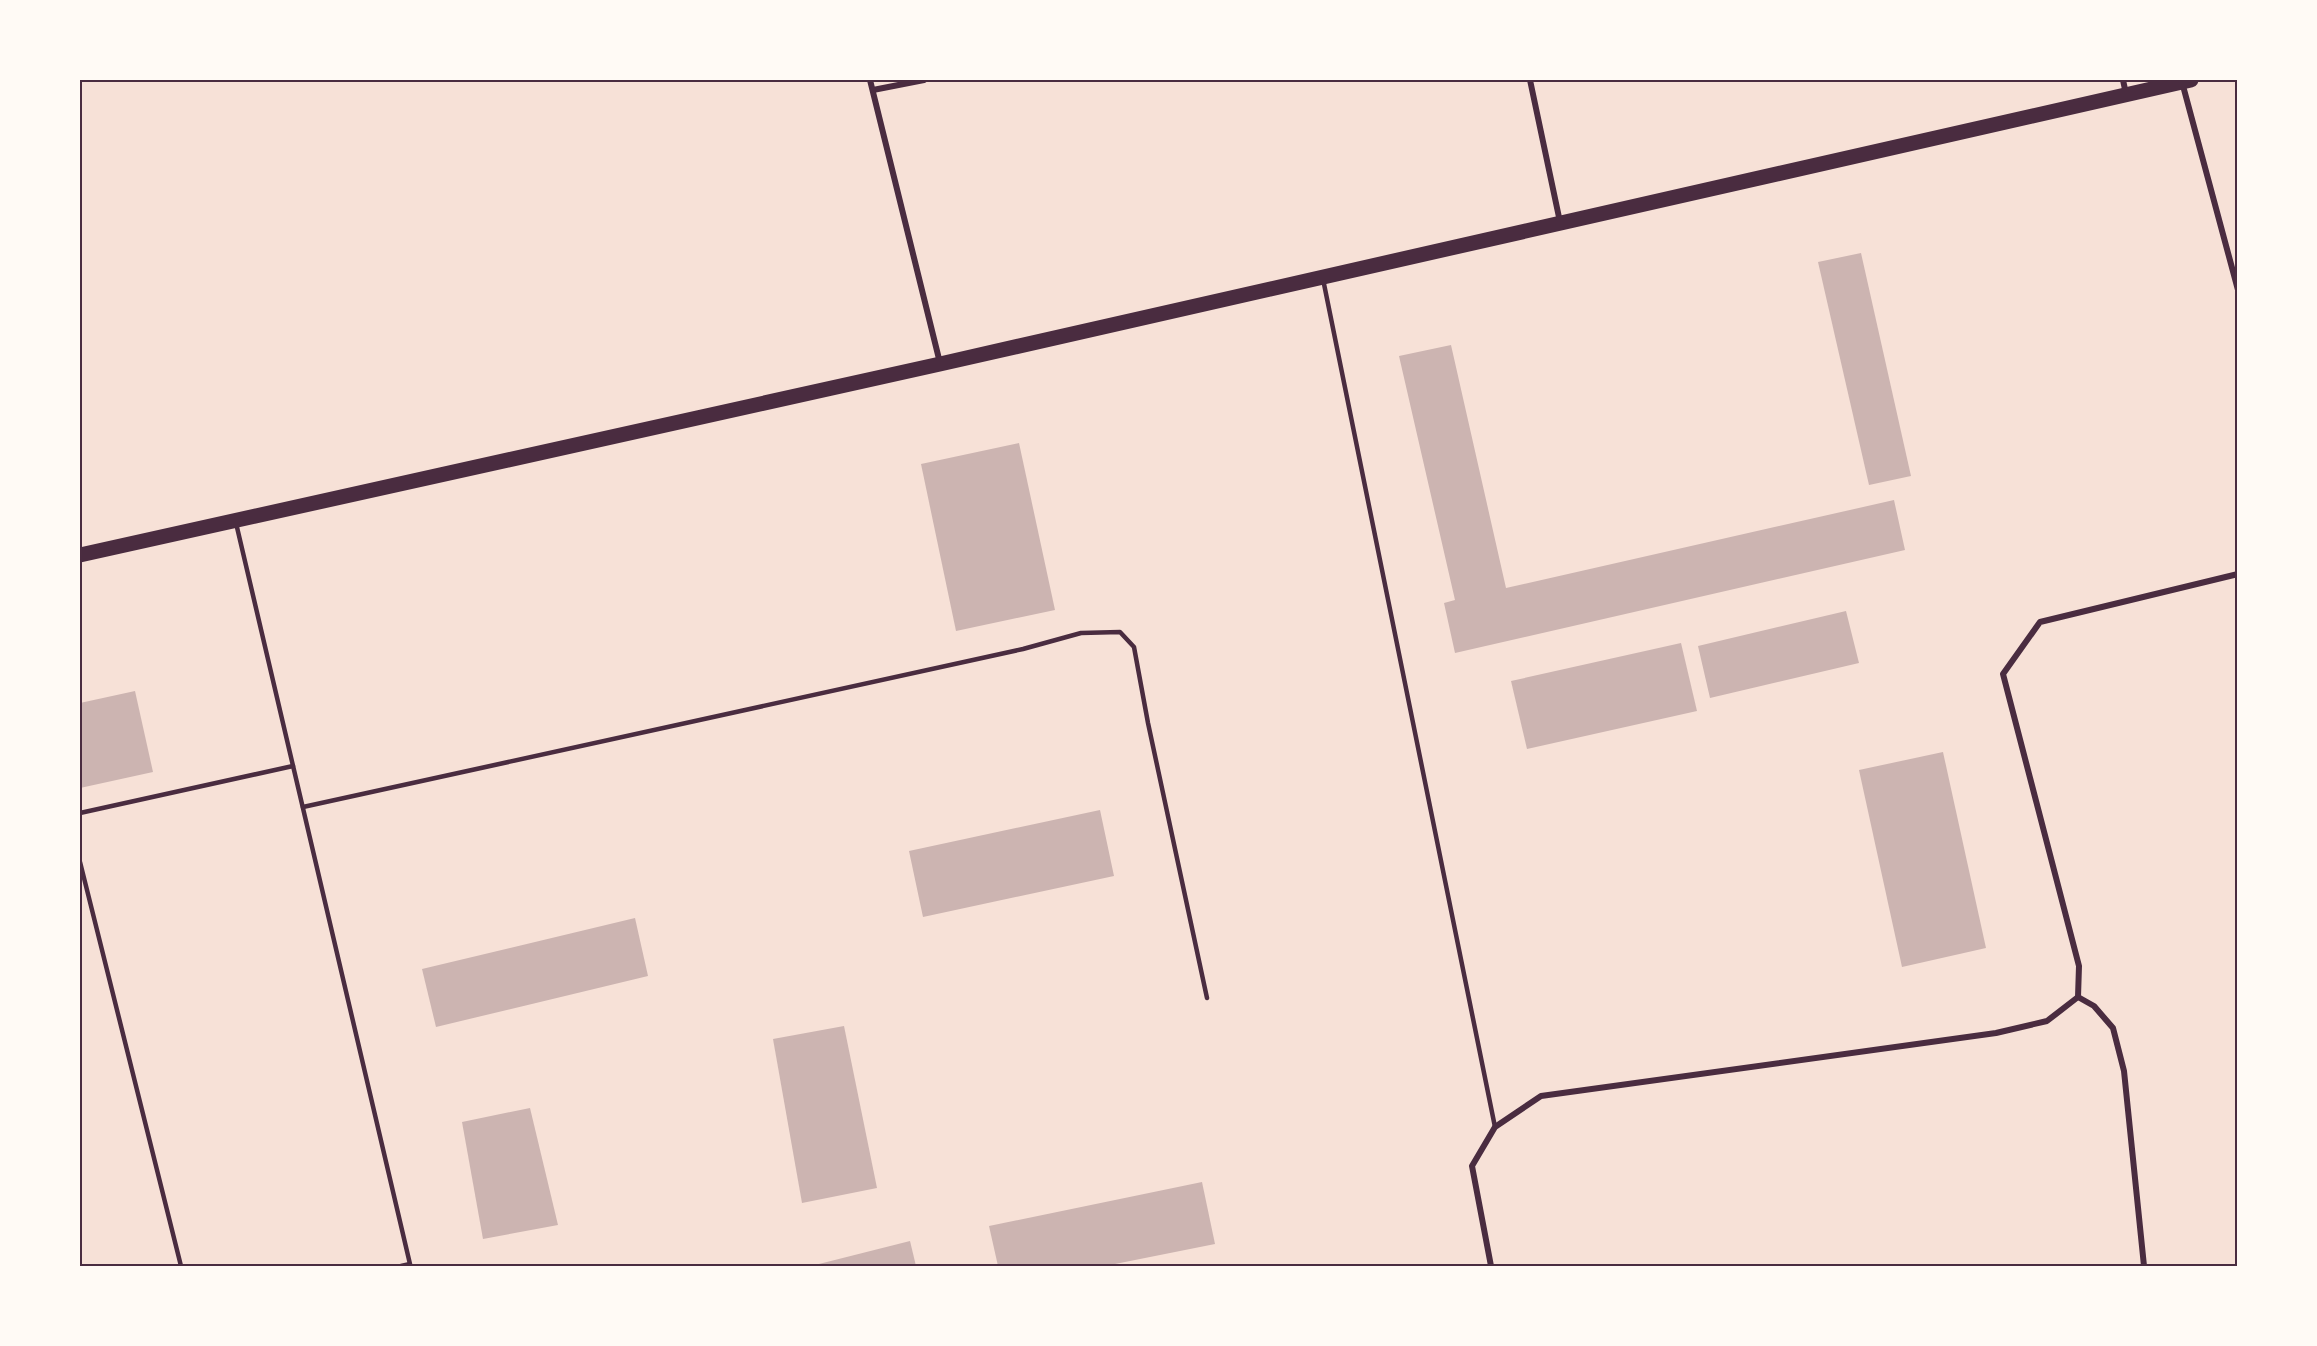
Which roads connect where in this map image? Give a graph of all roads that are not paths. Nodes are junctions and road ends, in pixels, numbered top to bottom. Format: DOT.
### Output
graph roads {
  1 [pos="870,80"];
  2 [pos="924,80"];
  3 [pos="1530,80"];
  4 [pos="2186,81"];
  5 [pos="2125,87"];
  6 [pos="873,90"];
  7 [pos="1560,222"];
  8 [pos="1322,276"];
  9 [pos="2238,290"];
  10 [pos="940,364"];
  11 [pos="236,520"];
  12 [pos="80,555"];
  13 [pos="2238,574"];
  14 [pos="293,766"];
  15 [pos="303,807"];
  16 [pos="80,813"];
  17 [pos="80,862"];
  18 [pos="2078,997"];
  19 [pos="1207,998"];
  20 [pos="1495,1127"];
  21 [pos="181,1266"];
  22 [pos="400,1266"];
  23 [pos="1491,1266"];
  24 [pos="2144,1266"];
  1 -- 6 [label="street"];
  2 -- 6 [label="street"];
  3 -- 7 [label="street"];
  4 -- 5 [label="main road"];
  4 -- 9 [label="street"];
  5 -- 7 [label="main road"];
  6 -- 10 [label="street"];
  7 -- 8 [label="main road"];
  8 -- 10 [label="main road"];
  8 -- 20 [label="lane"];
  10 -- 11 [label="main road"];
  11 -- 12 [label="main road"];
  11 -- 14 [label="lane"];
  13 -- 18 [label="street"];
  14 -- 15 [label="lane"];
  14 -- 16 [label="lane"];
  15 -- 19 [label="lane"];
  15 -- 22 [label="lane"];
  17 -- 21 [label="lane"];
  18 -- 20 [label="street"];
  18 -- 24 [label="street"];
  20 -- 23 [label="street"];
}
